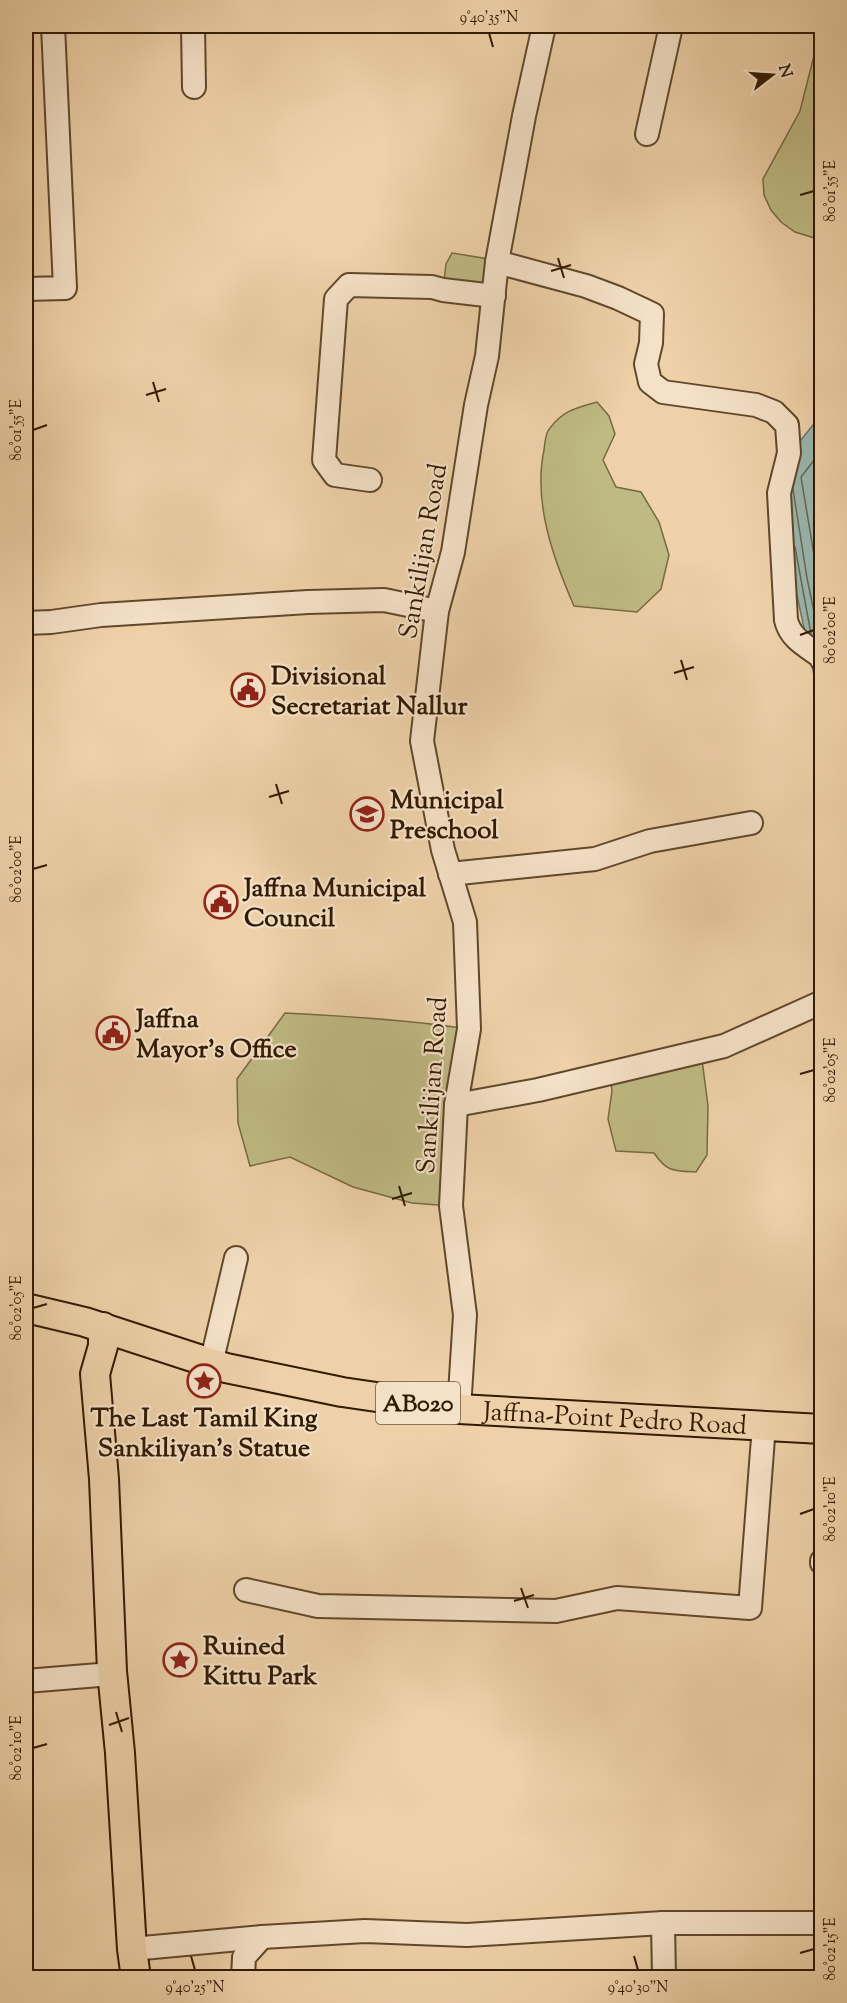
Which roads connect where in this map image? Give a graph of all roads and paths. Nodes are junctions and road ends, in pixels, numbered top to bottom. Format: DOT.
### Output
graph roads {
  1 [pos="53,26"];
  2 [pos="193,26"];
  3 [pos="544,26"];
  4 [pos="671,26"];
  5 [pos="194,87"];
  6 [pos="647,134"];
  7 [pos="497,262"];
  8 [pos="26,289"];
  9 [pos="494,296"];
  10 [pos="370,480"];
  11 [pos="437,611"];
  12 [pos="26,623"];
  13 [pos="822,660"];
  14 [pos="751,823"];
  15 [pos="450,874"];
  16 [pos="822,1002"];
  17 [pos="456,1105"];
  18 [pos="236,1258"];
  19 [pos="26,1308"];
  20 [pos="103,1327"];
  21 [pos="211,1364"];
  22 [pos="459,1409"];
  23 [pos="764,1425"];
  24 [pos="822,1428"];
  25 [pos="246,1590"];
  26 [pos="112,1671"];
  27 [pos="26,1681"];
  28 [pos="663,1923"];
  29 [pos="822,1923"];
  30 [pos="261,1937"];
  31 [pos="132,1949"];
  32 [pos="136,1977"];
  33 [pos="243,1977"];
  34 [pos="664,1977"];
  1 -- 8 [label="street"];
  2 -- 5 [label="street"];
  3 -- 7 [label="street, Sankilijan Road"];
  4 -- 6 [label="street"];
  7 -- 9 [label="street, Sankilijan Road"];
  7 -- 13 [label="street"];
  9 -- 10 [label="street"];
  9 -- 11 [label="street, Sankilijan Road"];
  11 -- 12 [label="street"];
  11 -- 15 [label="street, Sankilijan Road"];
  14 -- 15 [label="street"];
  15 -- 17 [label="street, Sankilijan Road"];
  16 -- 17 [label="street"];
  17 -- 22 [label="street, Sankilijan Road"];
  18 -- 21 [label="street"];
  19 -- 20 [label="main road, Jaffna-Point Pedro Road / AB020"];
  20 -- 21 [label="main road, Jaffna-Point Pedro Road / AB020"];
  20 -- 26 [label="main road"];
  21 -- 22 [label="main road, Jaffna-Point Pedro Road / AB020"];
  22 -- 23 [label="main road, Jaffna-Point Pedro Road / AB020"];
  23 -- 24 [label="main road, Jaffna-Point Pedro Road / AB020"];
  23 -- 25 [label="street"];
  26 -- 27 [label="street"];
  26 -- 31 [label="main road"];
  28 -- 29 [label="street"];
  28 -- 30 [label="street"];
  28 -- 34 [label="street"];
  30 -- 31 [label="street"];
  30 -- 33 [label="street"];
  31 -- 32 [label="main road"];
}
